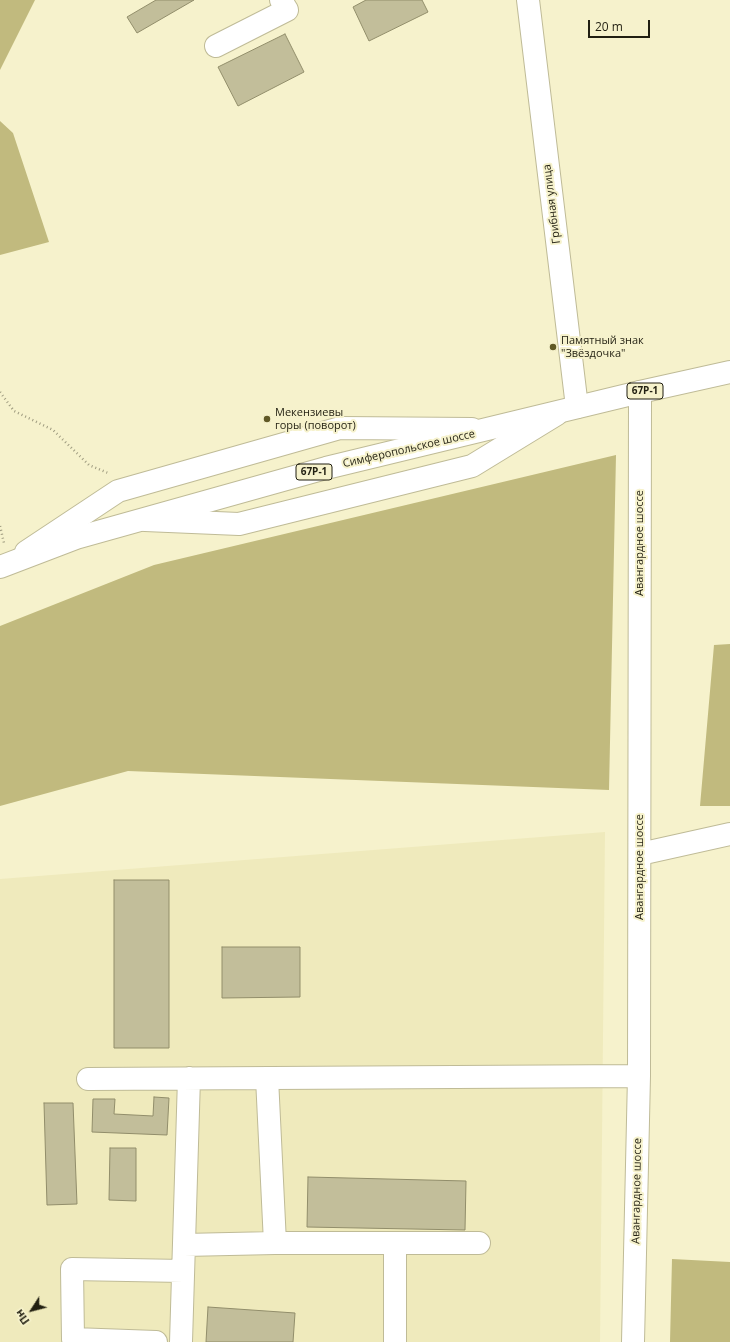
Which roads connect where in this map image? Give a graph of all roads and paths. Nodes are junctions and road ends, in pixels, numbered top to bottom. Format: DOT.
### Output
graph roads {
  1 [pos="281,0"];
  2 [pos="528,0"];
  3 [pos="216,46"];
  4 [pos="730,372"];
  5 [pos="0,392"];
  6 [pos="640,392"];
  7 [pos="569,409"];
  8 [pos="492,429"];
  9 [pos="137,485"];
  10 [pos="138,520"];
  11 [pos="6,564"];
  12 [pos="730,834"];
  13 [pos="640,854"];
  14 [pos="639,1076"];
  15 [pos="189,1078"];
  16 [pos="267,1078"];
  17 [pos="88,1079"];
  18 [pos="274,1243"];
  19 [pos="395,1243"];
  20 [pos="479,1243"];
  21 [pos="184,1245"];
  22 [pos="183,1271"];
  23 [pos="156,1342"];
  24 [pos="181,1342"];
  25 [pos="396,1342"];
  26 [pos="633,1342"];
  1 -- 3 [label="street"];
  2 -- 7 [label="street, Грибная улица"];
  4 -- 6 [label="street, Симферопольское шоссе / 67Р-1"];
  5 -- 9 [label="path"];
  6 -- 7 [label="street, Симферопольское шоссе / 67Р-1"];
  6 -- 13 [label="street, Авангардное шоссе"];
  7 -- 8 [label="street, Симферопольское шоссе / 67Р-1"];
  7 -- 10 [label="street"];
  8 -- 9 [label="street"];
  8 -- 10 [label="street, Симферопольское шоссе / 67Р-1"];
  9 -- 11 [label="street"];
  10 -- 11 [label="street, Симферопольское шоссе / 67Р-1"];
  12 -- 13 [label="street"];
  13 -- 14 [label="street, Авангардное шоссе"];
  14 -- 16 [label="street"];
  14 -- 26 [label="street, Авангардное шоссе"];
  15 -- 16 [label="street"];
  15 -- 17 [label="street"];
  15 -- 21 [label="street"];
  16 -- 18 [label="street"];
  18 -- 19 [label="street"];
  18 -- 21 [label="street"];
  19 -- 20 [label="street"];
  19 -- 25 [label="street"];
  21 -- 22 [label="street"];
  22 -- 23 [label="street"];
  22 -- 24 [label="street"];
}
